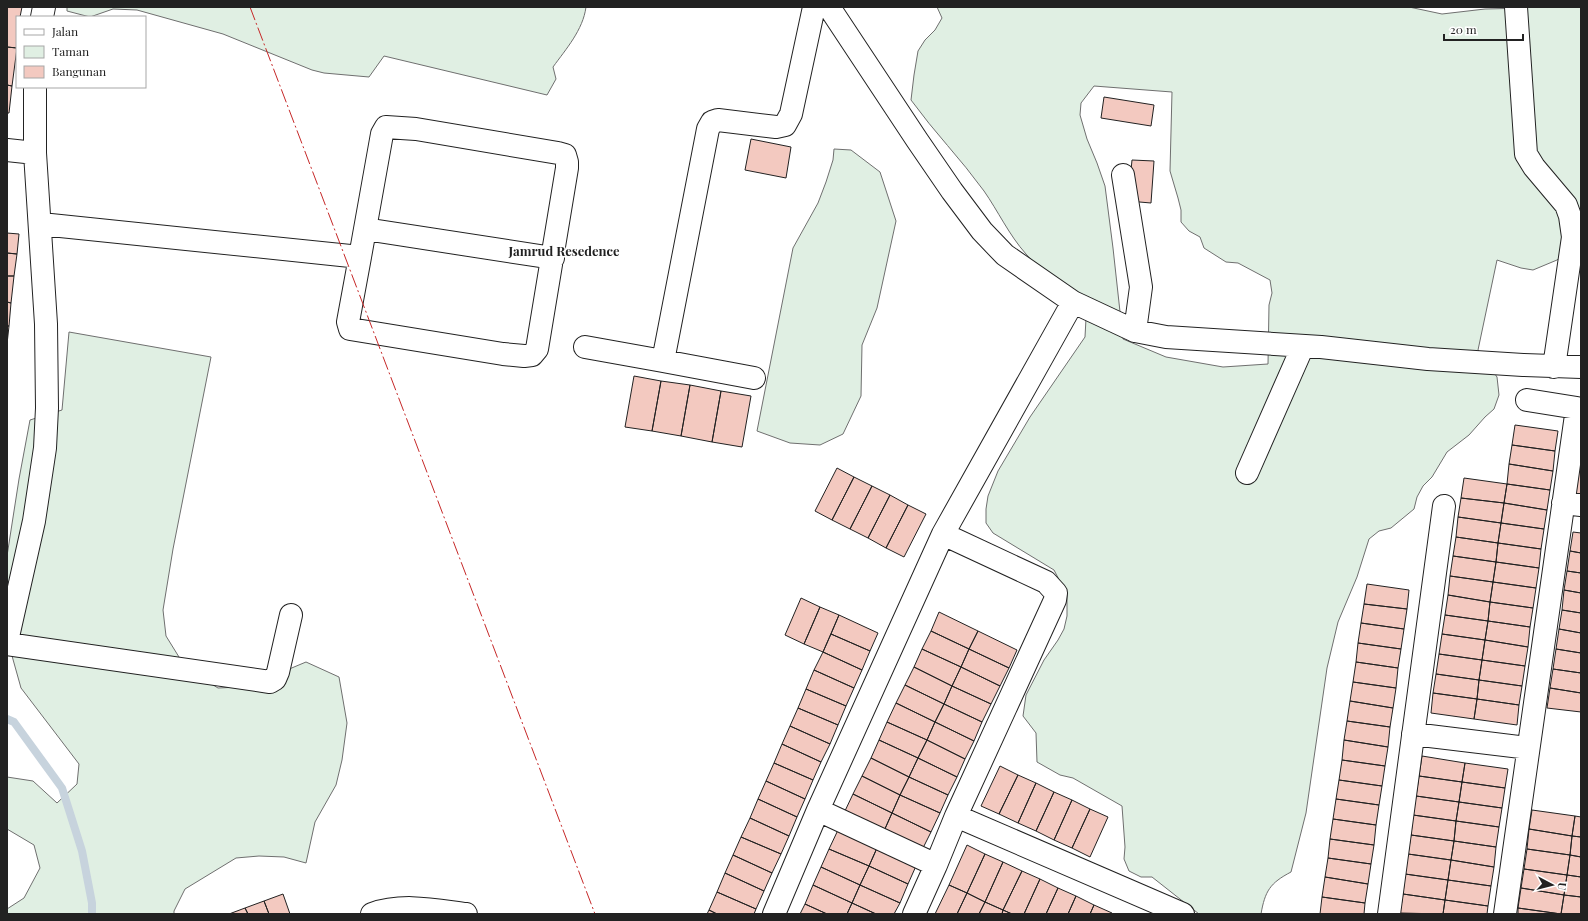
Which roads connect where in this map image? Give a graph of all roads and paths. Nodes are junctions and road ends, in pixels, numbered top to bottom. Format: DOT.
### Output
graph roads {
  1 [pos="814,7"];
  2 [pos="829,7"];
  3 [pos="1516,7"];
  4 [pos="34,88"];
  5 [pos="7,150"];
  6 [pos="35,153"];
  7 [pos="1123,174"];
  8 [pos="41,224"];
  9 [pos="365,229"];
  10 [pos="360,257"];
  11 [pos="553,258"];
  12 [pos="1073,302"];
  13 [pos="1135,331"];
  14 [pos="585,346"];
  15 [pos="1303,346"];
  16 [pos="663,361"];
  17 [pos="1554,366"];
  18 [pos="1581,367"];
  19 [pos="754,378"];
  20 [pos="1526,400"];
  21 [pos="1247,473"];
  22 [pos="1572,504"];
  23 [pos="1444,506"];
  24 [pos="943,534"];
  25 [pos="291,614"];
  26 [pos="7,643"];
  27 [pos="1413,734"];
  28 [pos="1528,748"];
  29 [pos="818,810"];
  30 [pos="956,816"];
  31 [pos="936,865"];
  32 [pos="372,914"];
  33 [pos="466,914"];
  34 [pos="774,914"];
  35 [pos="914,914"];
  36 [pos="1184,914"];
  37 [pos="1389,914"];
  38 [pos="1505,914"];
  1 -- 16 [label="street"];
  2 -- 12 [label="street"];
  3 -- 17 [label="street"];
  4 -- 6 [label="street"];
  5 -- 6 [label="street"];
  6 -- 8 [label="street"];
  7 -- 13 [label="street"];
  8 -- 10 [label="street"];
  8 -- 26 [label="street"];
  9 -- 10 [label="street"];
  9 -- 11 [label="street"];
  9 -- 11 [label="street"];
  10 -- 11 [label="street"];
  12 -- 13 [label="street"];
  12 -- 24 [label="street"];
  13 -- 15 [label="street"];
  14 -- 16 [label="street"];
  15 -- 17 [label="street"];
  15 -- 21 [label="street"];
  16 -- 19 [label="street"];
  17 -- 18 [label="street"];
  20 -- 22 [label="street"];
  22 -- 28 [label="street"];
  23 -- 27 [label="street"];
  24 -- 29 [label="street"];
  24 -- 30 [label="street"];
  25 -- 26 [label="street"];
  27 -- 28 [label="street"];
  27 -- 37 [label="street"];
  28 -- 38 [label="street"];
  29 -- 31 [label="street"];
  29 -- 34 [label="street"];
  30 -- 31 [label="street"];
  30 -- 36 [label="street"];
  31 -- 35 [label="street"];
  32 -- 33 [label="street"];
}
